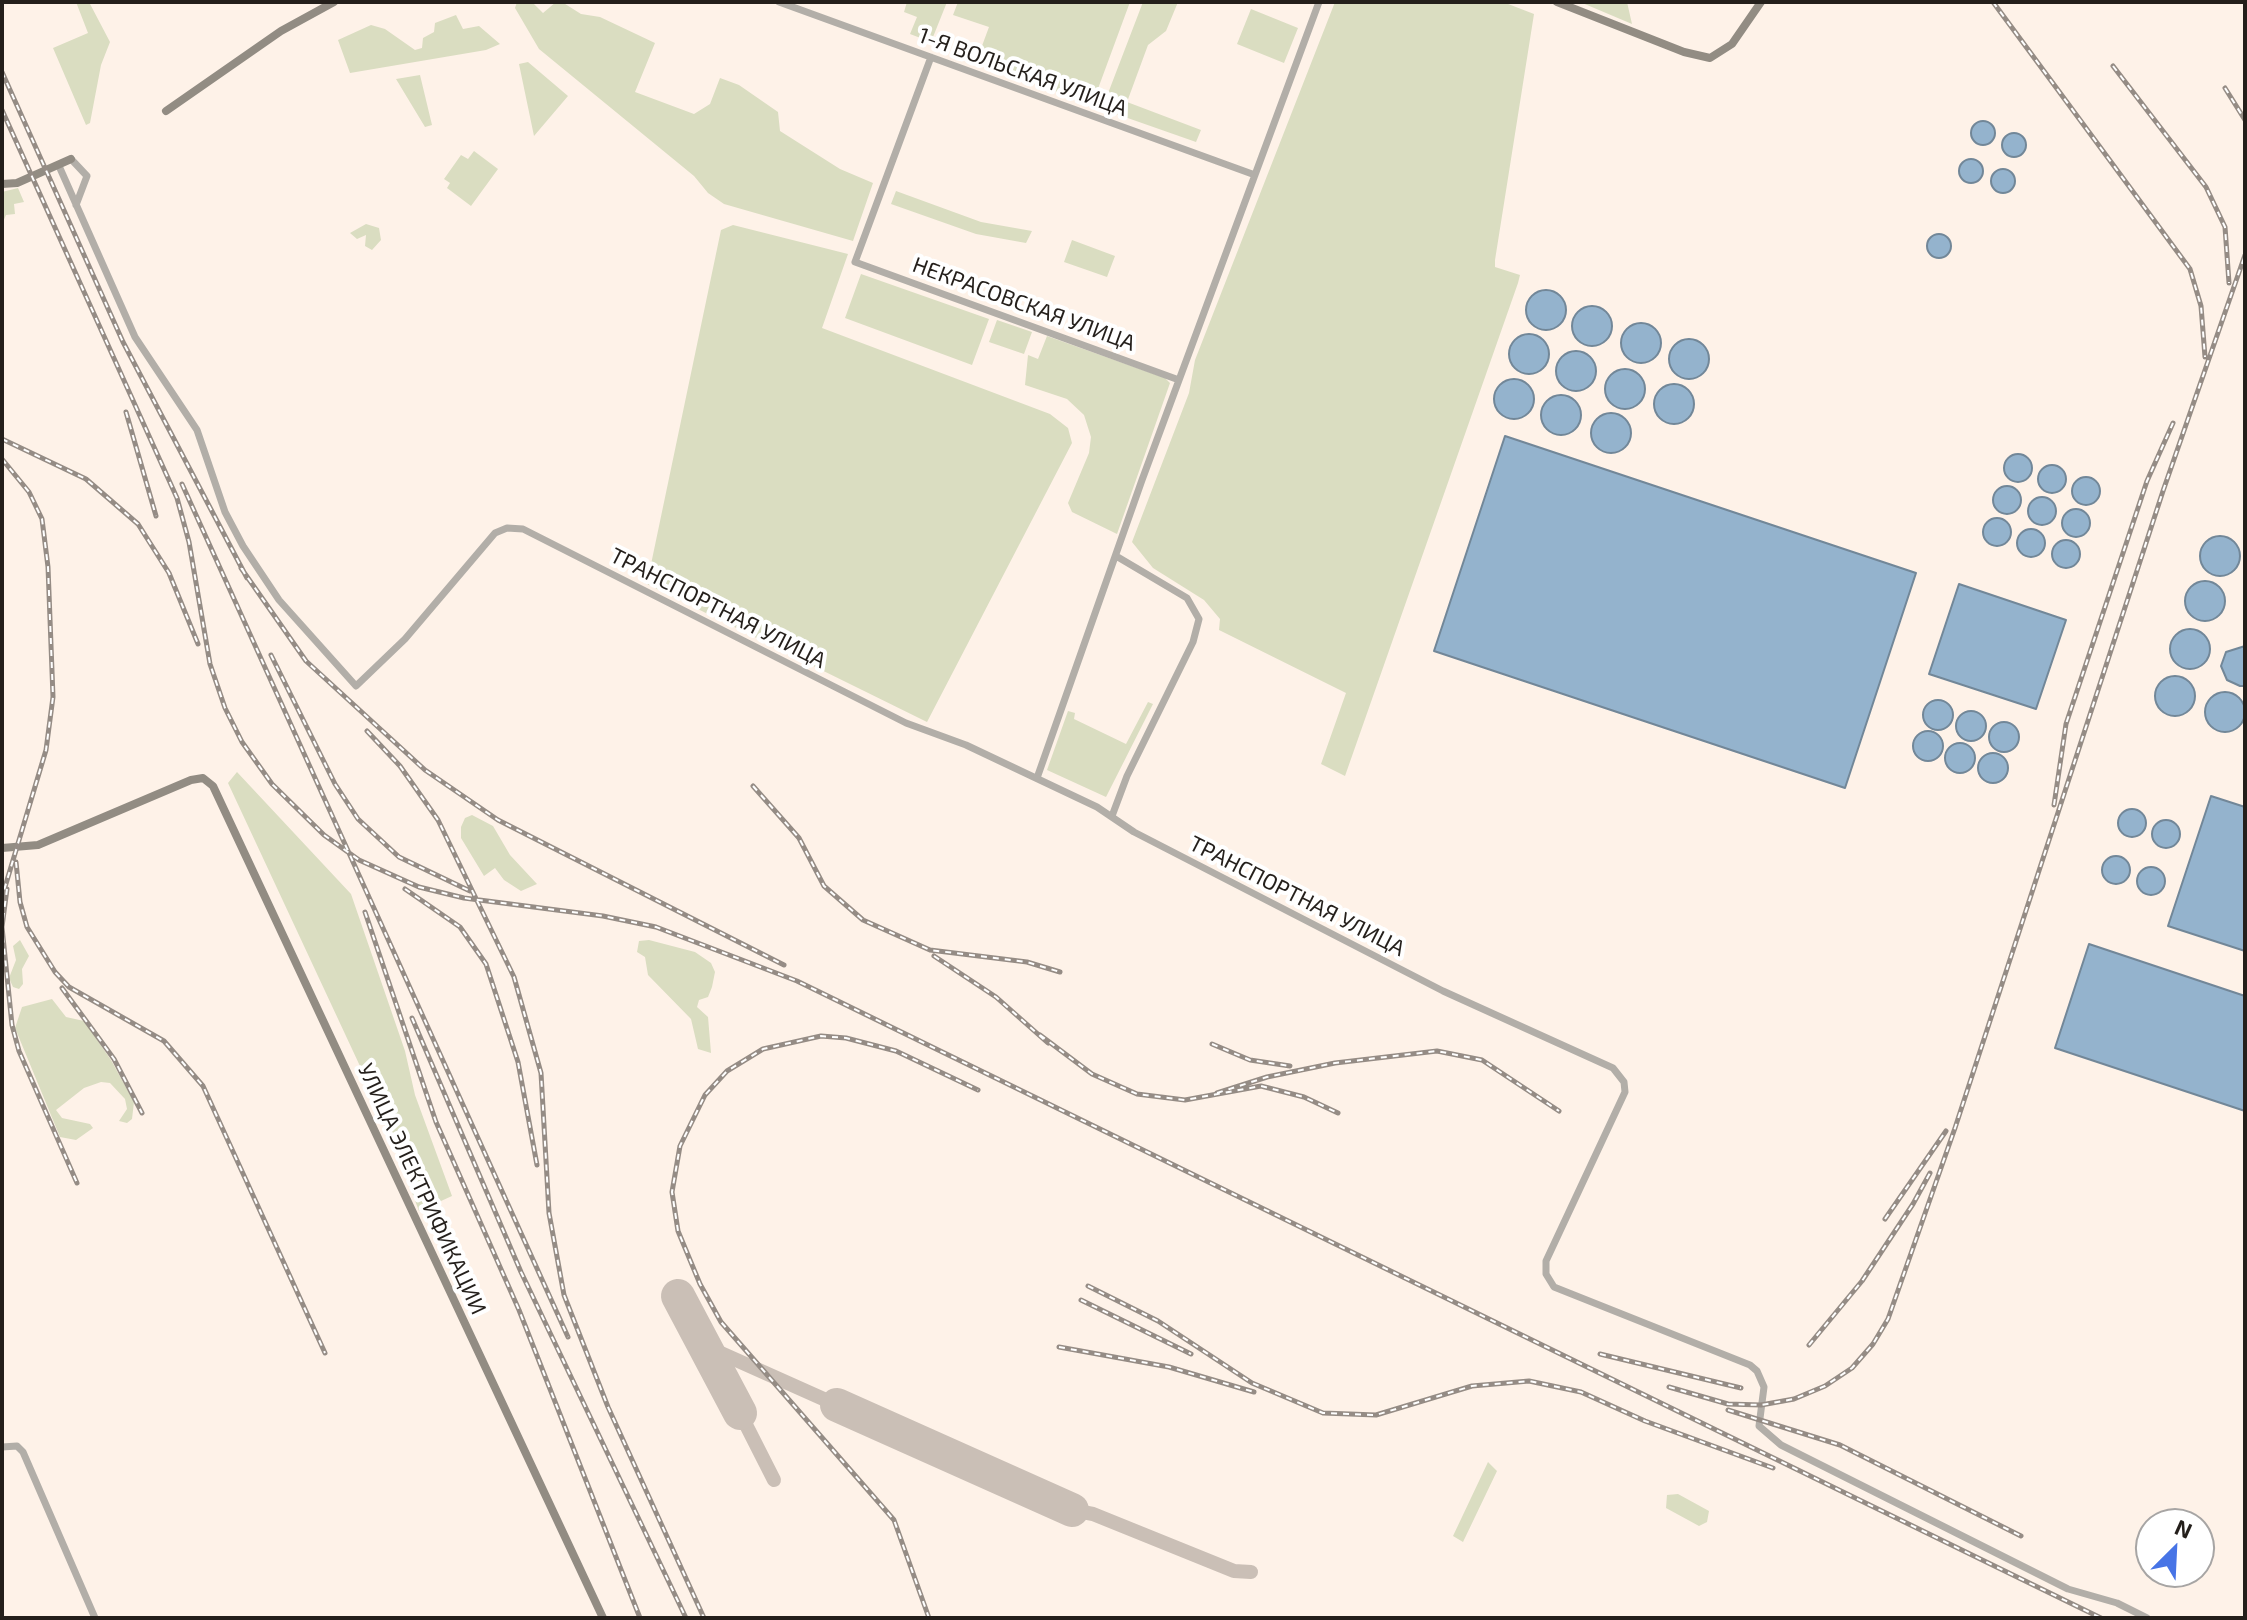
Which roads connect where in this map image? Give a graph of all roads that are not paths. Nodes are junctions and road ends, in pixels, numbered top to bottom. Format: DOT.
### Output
graph roads {
  1 [pos="334,2"];
  2 [pos="779,2"];
  3 [pos="1319,2"];
  4 [pos="1557,2"];
  5 [pos="1761,2"];
  6 [pos="931,57"];
  7 [pos="166,111"];
  8 [pos="71,159"];
  9 [pos="59,166"];
  10 [pos="1255,175"];
  11 [pos="2,184"];
  12 [pos="76,205"];
  13 [pos="1179,380"];
  14 [pos="1116,556"];
  15 [pos="1037,778"];
  16 [pos="1112,816"];
  17 [pos="2,848"];
  18 [pos="2,1447"];
  19 [pos="95,1618"];
  20 [pos="603,1618"];
  21 [pos="2147,1618"];
  1 -- 7 [label="main road"];
  2 -- 6 [label="street, 1-Я ВОЛЬСКАЯ УЛИЦА"];
  3 -- 10 [label="street"];
  4 -- 5 [label="main road"];
  6 -- 10 [label="street, 1-Я ВОЛЬСКАЯ УЛИЦА"];
  6 -- 13 [label="street, НЕКРАСОВСКАЯ УЛИЦА"];
  8 -- 9 [label="main road"];
  8 -- 12 [label="street"];
  9 -- 11 [label="main road"];
  9 -- 12 [label="street"];
  10 -- 13 [label="street"];
  12 -- 15 [label="street, ТРАНСПОРТНАЯ УЛИЦА"];
  13 -- 14 [label="street"];
  14 -- 15 [label="street"];
  14 -- 16 [label="street"];
  15 -- 16 [label="street, ТРАНСПОРТНАЯ УЛИЦА"];
  16 -- 21 [label="street, ТРАНСПОРТНАЯ УЛИЦА"];
  17 -- 20 [label="main road, УЛИЦА ЭЛЕКТРИФИКАЦИИ"];
  18 -- 19 [label="street"];
}
